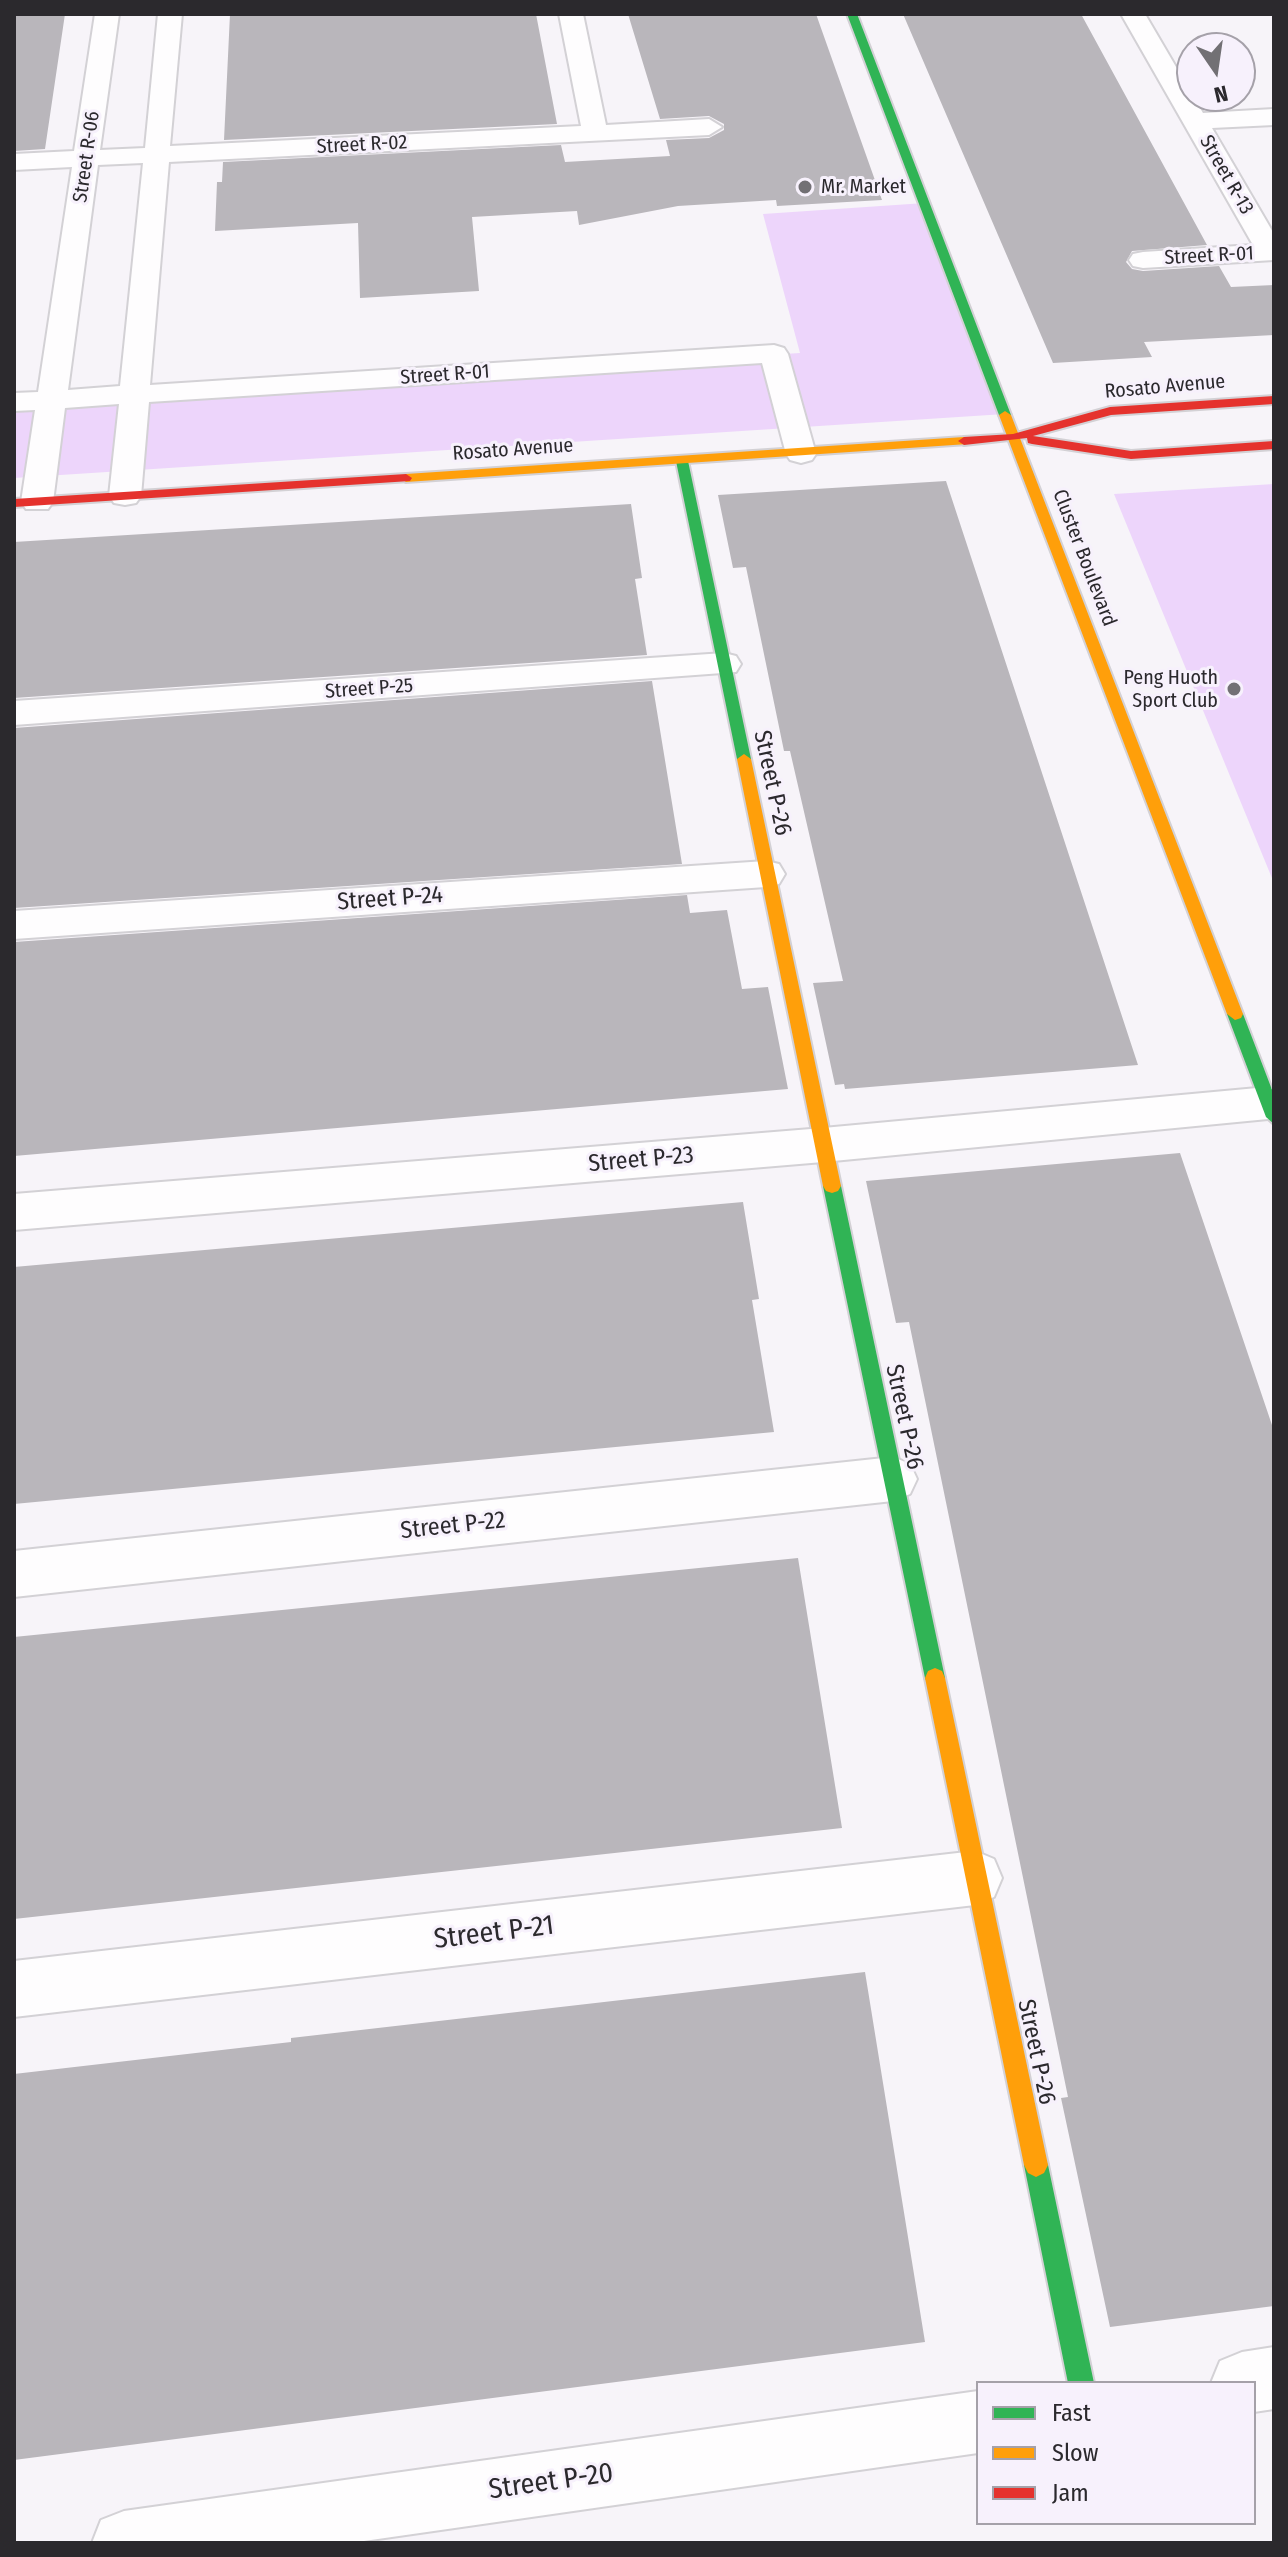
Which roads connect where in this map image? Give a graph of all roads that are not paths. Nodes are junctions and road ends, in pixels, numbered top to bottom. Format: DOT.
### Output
graph roads {
  1 [pos="107,14"];
  2 [pos="170,14"];
  3 [pos="571,14"];
  4 [pos="852,14"];
  5 [pos="1133,14"];
  6 [pos="1274,117"];
  7 [pos="1195,121"];
  8 [pos="709,127"];
  9 [pos="595,132"];
  10 [pos="157,155"];
  11 [pos="87,159"];
  12 [pos="14,162"];
  13 [pos="1273,252"];
  14 [pos="1143,260"];
  15 [pos="135,395"];
  16 [pos="53,400"];
  17 [pos="1274,400"];
  18 [pos="14,402"];
  19 [pos="1014,438"];
  20 [pos="1274,445"];
  21 [pos="801,454"];
  22 [pos="682,461"];
  23 [pos="125,496"];
  24 [pos="25,503"];
  25 [pos="724,664"];
  26 [pos="14,713"];
  27 [pos="766,874"];
  28 [pos="14,925"];
  29 [pos="1271,1110"];
  30 [pos="823,1145"];
  31 [pos="14,1212"];
  32 [pos="893,1479"];
  33 [pos="14,1574"];
  34 [pos="975,1878"];
  35 [pos="14,1989"];
  36 [pos="1081,2381"];
  37 [pos="976,2422"];
  38 [pos="124,2543"];
  1 -- 11 [label="street, Street R-06"];
  2 -- 10 [label="street"];
  3 -- 9 [label="street"];
  4 -- 19 [label="street, Cluster Boulevard"];
  5 -- 7 [label="street, Street R-13"];
  6 -- 7 [label="street"];
  7 -- 13 [label="street, Street R-13"];
  8 -- 9 [label="street, Street R-02"];
  9 -- 10 [label="street, Street R-02"];
  10 -- 11 [label="street, Street R-02"];
  10 -- 15 [label="street"];
  11 -- 12 [label="street, Street R-02"];
  11 -- 16 [label="street, Street R-06"];
  13 -- 14 [label="street, Street R-01"];
  15 -- 16 [label="street, Street R-01"];
  15 -- 21 [label="street, Street R-01"];
  15 -- 23 [label="street"];
  16 -- 18 [label="street, Street R-01"];
  16 -- 24 [label="street, Street R-06"];
  17 -- 19 [label="street, Rosato Avenue"];
  19 -- 20 [label="street, Rosato Avenue"];
  19 -- 21 [label="street, Rosato Avenue"];
  19 -- 29 [label="street, Cluster Boulevard"];
  21 -- 22 [label="street, Rosato Avenue"];
  22 -- 23 [label="street, Rosato Avenue"];
  22 -- 25 [label="street, Street P-26"];
  23 -- 24 [label="street, Rosato Avenue"];
  25 -- 26 [label="street, Street P-25"];
  25 -- 27 [label="street, Street P-26"];
  27 -- 28 [label="street, Street P-24"];
  27 -- 30 [label="street, Street P-26"];
  29 -- 30 [label="street, Street P-23"];
  30 -- 31 [label="street, Street P-23"];
  30 -- 32 [label="street, Street P-26"];
  32 -- 33 [label="street, Street P-22"];
  32 -- 34 [label="street, Street P-26"];
  34 -- 35 [label="street, Street P-21"];
  34 -- 36 [label="street, Street P-26"];
  37 -- 38 [label="street, Street P-20"];
}
